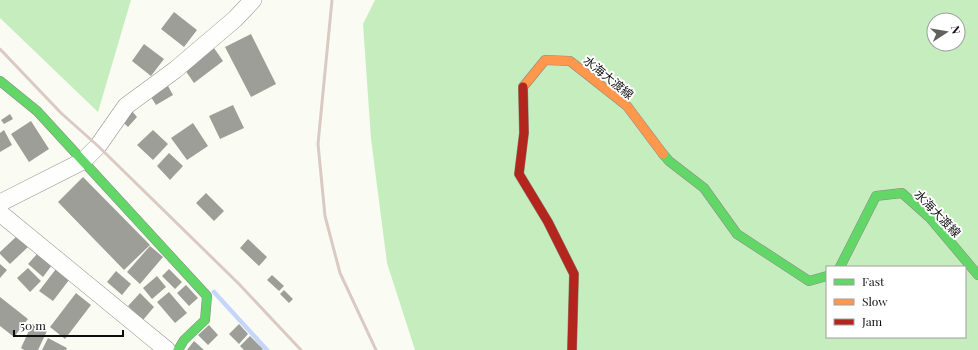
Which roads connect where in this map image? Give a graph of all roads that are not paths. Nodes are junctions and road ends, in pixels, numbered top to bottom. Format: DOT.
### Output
graph roads {
  1 [pos="253,0"];
  2 [pos="0,81"];
  3 [pos="83,161"];
  4 [pos="0,203"];
  5 [pos="0,213"];
  6 [pos="841,266"];
  7 [pos="978,275"];
  8 [pos="826,276"];
  9 [pos="167,350"];
  10 [pos="178,350"];
  11 [pos="572,350"];
  1 -- 3 [label="street"];
  2 -- 3 [label="main road"];
  3 -- 4 [label="street"];
  3 -- 10 [label="main road"];
  5 -- 9 [label="street"];
  6 -- 7 [label="main road, 水海大渡線"];
  8 -- 11 [label="main road, 水海大渡線"];
}
